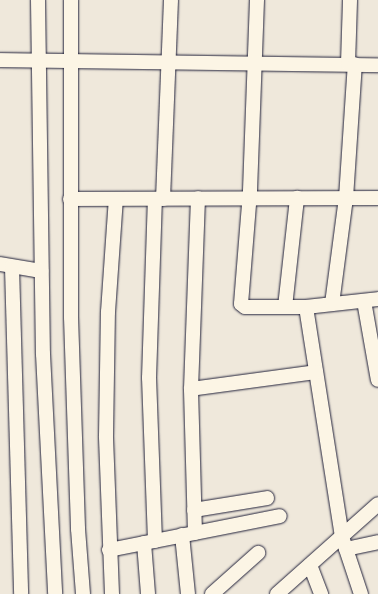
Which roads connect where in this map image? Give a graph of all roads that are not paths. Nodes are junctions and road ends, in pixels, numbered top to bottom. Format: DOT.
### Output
graph roads {
  1 [pos="38,0"];
  2 [pos="71,0"];
  3 [pos="171,0"];
  4 [pos="256,0"];
  5 [pos="350,0"];
  6 [pos="0,60"];
  7 [pos="37,61"];
  8 [pos="168,61"];
  9 [pos="71,62"];
  10 [pos="256,62"];
  11 [pos="351,64"];
  12 [pos="378,64"];
  13 [pos="198,198"];
  14 [pos="250,198"];
  15 [pos="297,198"];
  16 [pos="346,198"];
  17 [pos="378,198"];
  18 [pos="70,199"];
  19 [pos="116,199"];
  20 [pos="159,199"];
  21 [pos="6,266"];
  22 [pos="41,272"];
  23 [pos="378,299"];
  24 [pos="364,301"];
  25 [pos="332,304"];
  26 [pos="306,307"];
  27 [pos="285,308"];
  28 [pos="316,372"];
  29 [pos="378,380"];
  30 [pos="191,389"];
  31 [pos="267,498"];
  32 [pos="378,504"];
  33 [pos="194,510"];
  34 [pos="280,516"];
  35 [pos="189,534"];
  36 [pos="149,542"];
  37 [pos="378,542"];
  38 [pos="344,543"];
  39 [pos="109,550"];
  40 [pos="258,553"];
  41 [pos="310,565"];
  42 [pos="21,594"];
  43 [pos="55,594"];
  44 [pos="83,594"];
  45 [pos="112,594"];
  46 [pos="148,594"];
  47 [pos="188,594"];
  48 [pos="212,594"];
  49 [pos="277,594"];
  50 [pos="321,594"];
  51 [pos="361,594"];
  1 -- 7 [label="street"];
  2 -- 9 [label="street"];
  3 -- 8 [label="street"];
  4 -- 10 [label="street"];
  5 -- 11 [label="street"];
  6 -- 7 [label="street"];
  7 -- 9 [label="street"];
  7 -- 22 [label="street"];
  8 -- 9 [label="street"];
  8 -- 10 [label="street"];
  8 -- 20 [label="street"];
  9 -- 18 [label="street"];
  10 -- 11 [label="street"];
  10 -- 14 [label="street"];
  11 -- 12 [label="street"];
  11 -- 16 [label="street"];
  13 -- 14 [label="street"];
  13 -- 20 [label="street"];
  13 -- 30 [label="street"];
  14 -- 15 [label="street"];
  14 -- 27 [label="street"];
  15 -- 16 [label="street"];
  15 -- 27 [label="street"];
  16 -- 17 [label="street"];
  16 -- 25 [label="street"];
  18 -- 19 [label="street"];
  18 -- 44 [label="street"];
  19 -- 20 [label="street"];
  19 -- 39 [label="street"];
  20 -- 36 [label="street"];
  21 -- 22 [label="street"];
  21 -- 42 [label="street"];
  22 -- 43 [label="street"];
  23 -- 24 [label="street"];
  24 -- 25 [label="street"];
  24 -- 29 [label="street"];
  25 -- 26 [label="street"];
  26 -- 27 [label="street"];
  26 -- 28 [label="street"];
  28 -- 30 [label="street"];
  28 -- 38 [label="street"];
  30 -- 33 [label="street"];
  31 -- 33 [label="street"];
  32 -- 38 [label="street"];
  33 -- 35 [label="street"];
  34 -- 35 [label="street"];
  35 -- 36 [label="street"];
  35 -- 47 [label="street"];
  36 -- 39 [label="street"];
  36 -- 46 [label="street"];
  37 -- 38 [label="street"];
  38 -- 41 [label="street"];
  38 -- 51 [label="street"];
  39 -- 45 [label="street"];
  40 -- 48 [label="street"];
  41 -- 49 [label="street"];
  41 -- 50 [label="street"];
}
